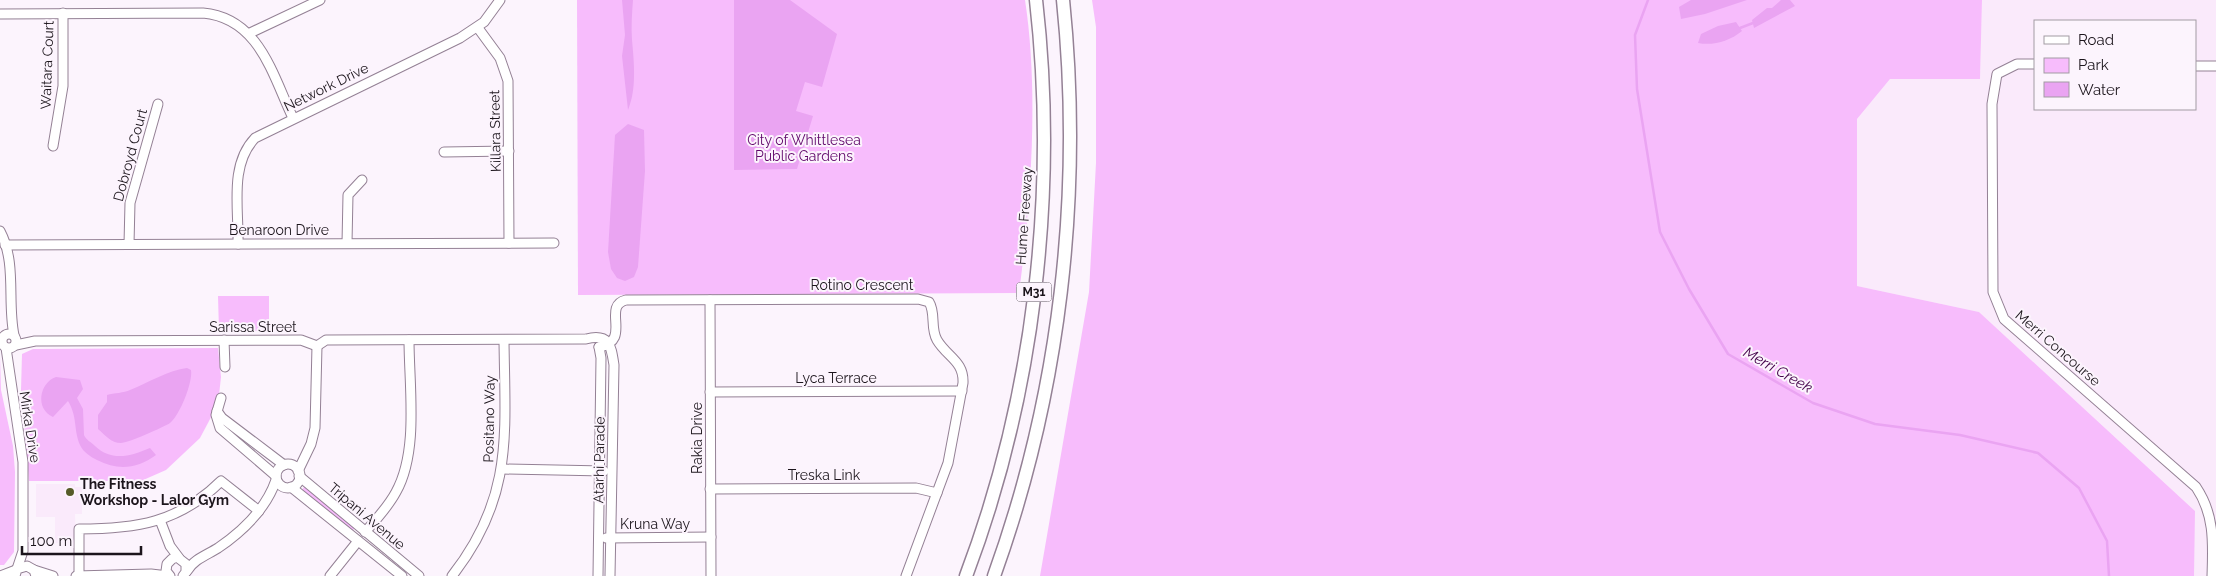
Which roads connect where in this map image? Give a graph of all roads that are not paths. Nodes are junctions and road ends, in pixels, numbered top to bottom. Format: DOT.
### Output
graph roads {
  1 [pos="320,0"];
  2 [pos="500,0"];
  3 [pos="1036,0"];
  4 [pos="1062,0"];
  5 [pos="63,13"];
  6 [pos="0,14"];
  7 [pos="478,28"];
  8 [pos="250,33"];
  9 [pos="2034,64"];
  10 [pos="2196,66"];
  11 [pos="2216,66"];
  12 [pos="158,104"];
  13 [pos="293,118"];
  14 [pos="53,146"];
  15 [pos="509,151"];
  16 [pos="444,152"];
  17 [pos="362,180"];
  18 [pos="0,231"];
  19 [pos="347,243"];
  20 [pos="509,243"];
  21 [pos="554,243"];
  22 [pos="129,244"];
  23 [pos="238,244"];
  24 [pos="5,245"];
  25 [pos="710,300"];
  26 [pos="566,330"];
  27 [pos="224,340"];
  28 [pos="409,340"];
  29 [pos="504,340"];
  30 [pos="566,340"];
  31 [pos="8,341"];
  32 [pos="605,343"];
  33 [pos="317,346"];
  34 [pos="224,367"];
  35 [pos="962,391"];
  36 [pos="710,392"];
  37 [pos="220,398"];
  38 [pos="217,411"];
  39 [pos="307,452"];
  40 [pos="287,465"];
  41 [pos="502,469"];
  42 [pos="600,471"];
  43 [pos="612,471"];
  44 [pos="299,474"];
  45 [pos="276,478"];
  46 [pos="288,488"];
  47 [pos="710,489"];
  48 [pos="937,493"];
  49 [pos="267,502"];
  50 [pos="259,512"];
  51 [pos="160,520"];
  52 [pos="366,532"];
  53 [pos="599,538"];
  54 [pos="611,538"];
  55 [pos="711,538"];
  56 [pos="358,541"];
  57 [pos="170,546"];
  58 [pos="23,551"];
  59 [pos="2214,552"];
  60 [pos="180,558"];
  61 [pos="200,558"];
  62 [pos="168,562"];
  63 [pos="16,572"];
  64 [pos="34,572"];
  65 [pos="151,574"];
  66 [pos="185,574"];
  67 [pos="0,576"];
  68 [pos="53,576"];
  69 [pos="78,576"];
  70 [pos="169,576"];
  71 [pos="330,576"];
  72 [pos="402,576"];
  73 [pos="419,576"];
  74 [pos="452,576"];
  75 [pos="598,576"];
  76 [pos="610,576"];
  77 [pos="711,576"];
  78 [pos="906,576"];
  79 [pos="966,576"];
  80 [pos="994,576"];
  81 [pos="2212,576"];
  1 -- 8 [label="street"];
  2 -- 7 [label="street, Network Drive"];
  3 -- 79 [label="highway, Hume Freeway / M31"];
  4 -- 80 [label="highway, M31"];
  5 -- 6 [label="street"];
  5 -- 8 [label="street"];
  5 -- 14 [label="street, Waitara Court"];
  7 -- 13 [label="street, Network Drive"];
  7 -- 15 [label="street, Killara Street"];
  8 -- 13 [label="street"];
  9 -- 59 [label="street, Merri Concourse"];
  10 -- 11 [label="street"];
  12 -- 22 [label="street, Dobroyd Court"];
  13 -- 23 [label="street, Network Drive"];
  15 -- 16 [label="street"];
  15 -- 20 [label="street, Killara Street"];
  17 -- 19 [label="street"];
  18 -- 24 [label="street, Mirka Drive"];
  19 -- 20 [label="street, Benaroon Drive"];
  19 -- 23 [label="street, Benaroon Drive"];
  20 -- 21 [label="street, Benaroon Drive"];
  22 -- 23 [label="street, Benaroon Drive"];
  22 -- 24 [label="street, Benaroon Drive"];
  24 -- 31 [label="street, Mirka Drive"];
  25 -- 32 [label="street, Rotino Crescent"];
  25 -- 35 [label="street, Rotino Crescent"];
  25 -- 36 [label="street, Rakia Drive"];
  26 -- 30 [label="street"];
  27 -- 31 [label="street, Sarissa Street"];
  27 -- 33 [label="street, Sarissa Street"];
  27 -- 34 [label="street"];
  28 -- 29 [label="street, Sarissa Street"];
  28 -- 33 [label="street, Sarissa Street"];
  28 -- 52 [label="street"];
  29 -- 30 [label="street, Sarissa Street"];
  29 -- 41 [label="street, Positano Way"];
  30 -- 32 [label="street, Sarissa Street"];
  31 -- 58 [label="street, Mirka Drive"];
  32 -- 42 [label="street, Atarhi Parade"];
  32 -- 43 [label="street, Atarhi Parade"];
  33 -- 39 [label="street"];
  35 -- 36 [label="street, Lyca Terrace"];
  35 -- 48 [label="street, Rotino Crescent"];
  36 -- 47 [label="street, Rakia Drive"];
  37 -- 38 [label="street"];
  38 -- 40 [label="street"];
  38 -- 45 [label="street"];
  39 -- 40 [label="street"];
  39 -- 44 [label="street"];
  40 -- 44 [label="street"];
  40 -- 45 [label="street"];
  41 -- 42 [label="street"];
  41 -- 74 [label="street, Positano Way"];
  42 -- 43 [label="street"];
  42 -- 53 [label="street, Atarhi Parade"];
  43 -- 54 [label="street, Atarhi Parade"];
  44 -- 46 [label="street"];
  44 -- 52 [label="street, Tripani Avenue"];
  45 -- 46 [label="street"];
  45 -- 49 [label="street"];
  46 -- 49 [label="street"];
  46 -- 56 [label="street, Tripani Avenue"];
  47 -- 48 [label="street, Treska Link"];
  47 -- 55 [label="street, Rakia Drive"];
  48 -- 78 [label="street, Rotino Crescent"];
  49 -- 50 [label="street"];
  50 -- 51 [label="street"];
  50 -- 61 [label="street"];
  51 -- 57 [label="street"];
  51 -- 69 [label="street"];
  52 -- 73 [label="street, Tripani Avenue"];
  53 -- 54 [label="street, Kruna Way"];
  53 -- 75 [label="street, Atarhi Parade"];
  54 -- 55 [label="street, Kruna Way"];
  54 -- 76 [label="street, Atarhi Parade"];
  55 -- 77 [label="street, Rakia Drive"];
  56 -- 71 [label="street"];
  56 -- 72 [label="street, Tripani Avenue"];
  57 -- 60 [label="street"];
  57 -- 62 [label="street"];
  58 -- 63 [label="street, Mirka Drive"];
  58 -- 64 [label="street, Mirka Drive"];
  59 -- 81 [label="street, Merri Concourse"];
  60 -- 61 [label="street"];
  60 -- 62 [label="street"];
  60 -- 66 [label="street"];
  61 -- 66 [label="street"];
  62 -- 65 [label="street"];
  62 -- 70 [label="street"];
  63 -- 64 [label="street"];
  63 -- 67 [label="street"];
  64 -- 68 [label="street"];
  65 -- 69 [label="street"];
  65 -- 70 [label="street"];
}
